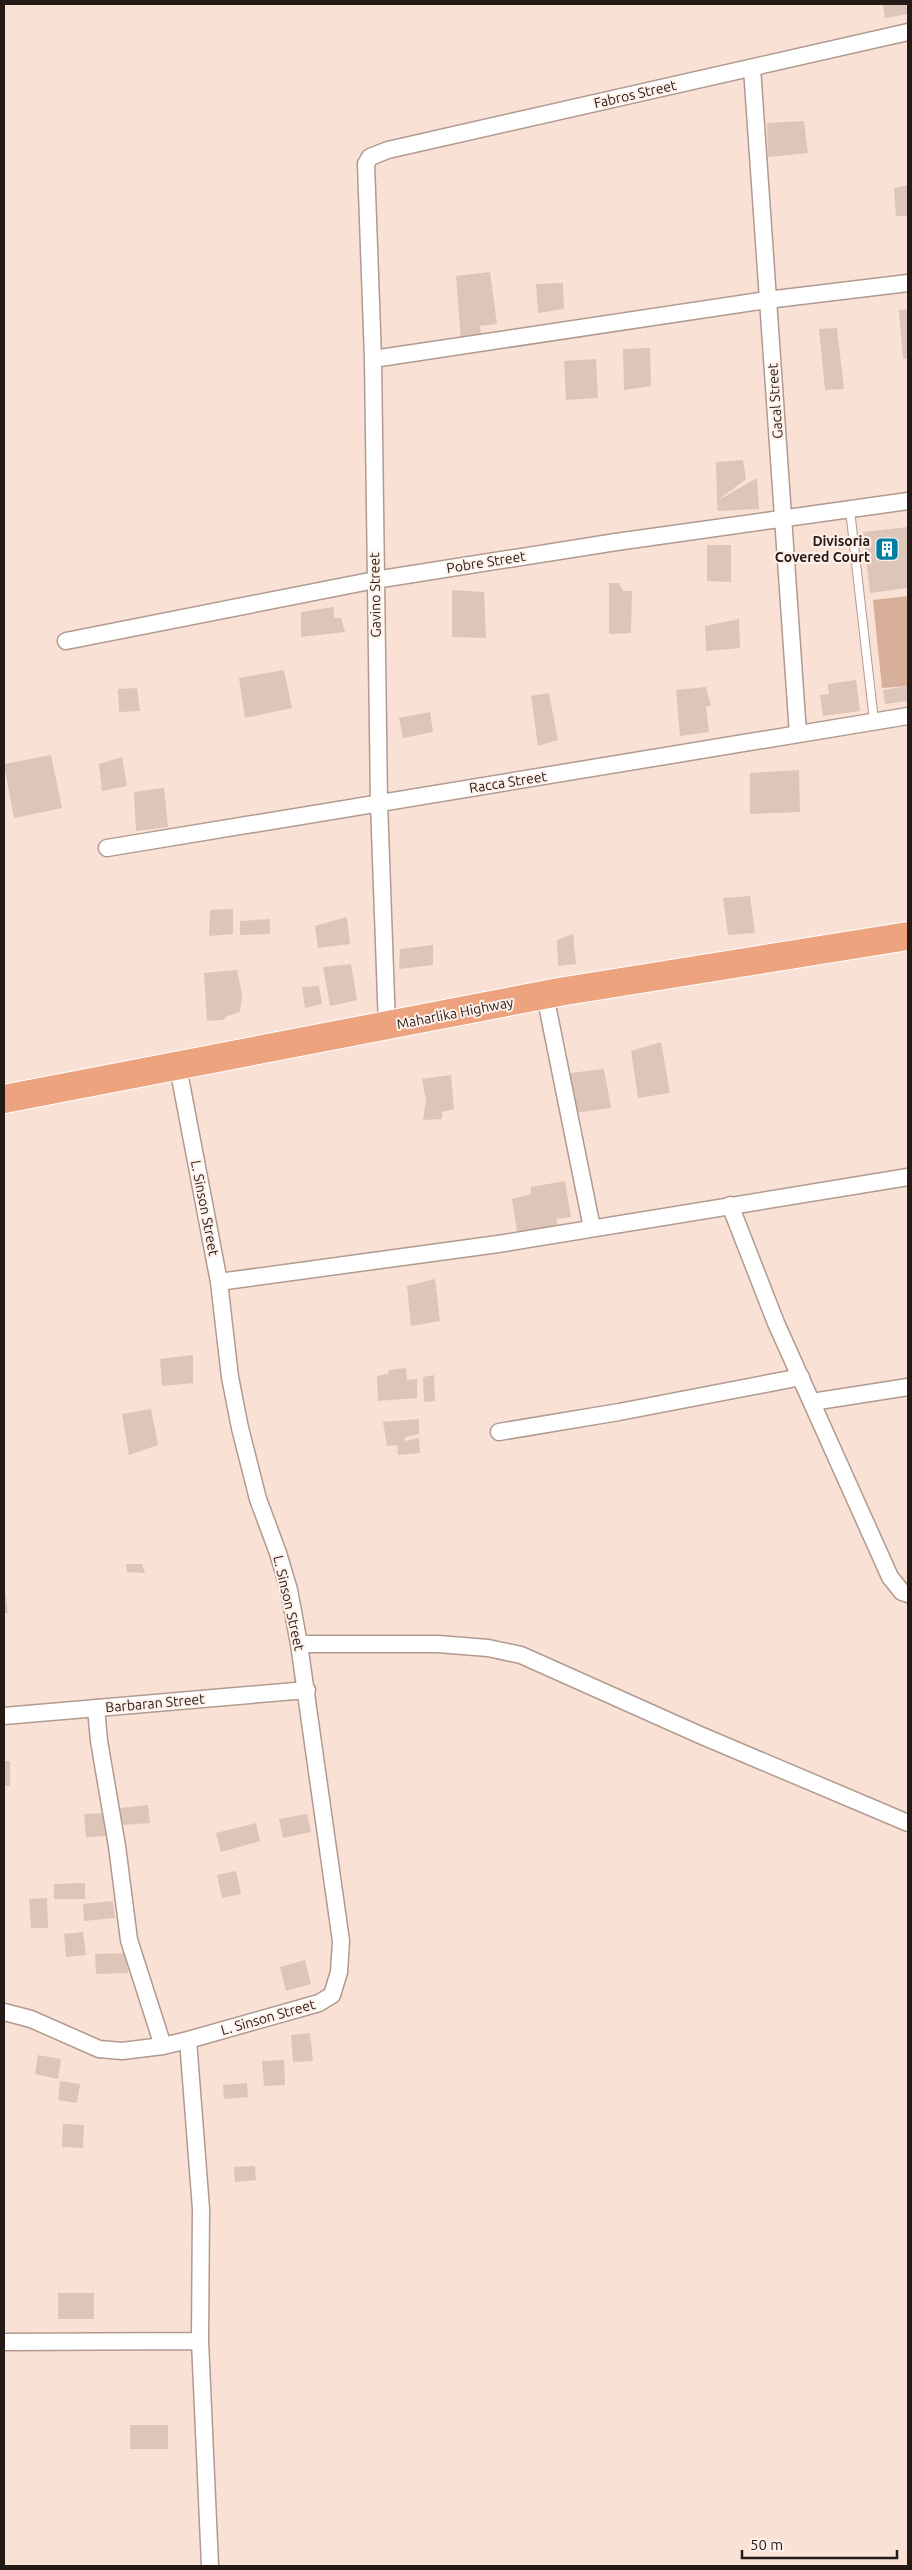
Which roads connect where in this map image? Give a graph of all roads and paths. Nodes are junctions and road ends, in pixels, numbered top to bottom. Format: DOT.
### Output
graph roads {
  1 [pos="908,32"];
  2 [pos="752,68"];
  3 [pos="366,164"];
  4 [pos="908,283"];
  5 [pos="767,300"];
  6 [pos="373,359"];
  7 [pos="908,501"];
  8 [pos="850,510"];
  9 [pos="784,518"];
  10 [pos="375,580"];
  11 [pos="66,641"];
  12 [pos="908,716"];
  13 [pos="874,721"];
  14 [pos="798,734"];
  15 [pos="379,803"];
  16 [pos="107,848"];
  17 [pos="908,936"];
  18 [pos="545,995"];
  19 [pos="386,1026"];
  20 [pos="178,1067"];
  21 [pos="4,1099"];
  22 [pos="908,1177"];
  23 [pos="730,1205"];
  24 [pos="592,1228"];
  25 [pos="219,1282"];
  26 [pos="801,1377"];
  27 [pos="908,1387"];
  28 [pos="812,1402"];
  29 [pos="499,1432"];
  30 [pos="908,1594"];
  31 [pos="299,1644"];
  32 [pos="307,1690"];
  33 [pos="96,1708"];
  34 [pos="4,1716"];
  35 [pos="908,1823"];
  36 [pos="4,2012"];
  37 [pos="188,2040"];
  38 [pos="163,2046"];
  39 [pos="200,2341"];
  40 [pos="4,2342"];
  41 [pos="210,2566"];
  1 -- 2 [label="street, Fabros Street"];
  2 -- 3 [label="street, Fabros Street"];
  2 -- 5 [label="street, Gacal Street"];
  3 -- 6 [label="street, Gavino Street"];
  4 -- 5 [label="street"];
  5 -- 6 [label="street"];
  5 -- 9 [label="street, Gacal Street"];
  6 -- 10 [label="street, Gavino Street"];
  7 -- 8 [label="street, Pobre Street"];
  8 -- 9 [label="street, Pobre Street"];
  8 -- 13 [label="lane"];
  9 -- 10 [label="street, Pobre Street"];
  9 -- 14 [label="street, Gacal Street"];
  10 -- 11 [label="street, Pobre Street"];
  10 -- 15 [label="street, Gavino Street"];
  12 -- 13 [label="street, Racca Street"];
  13 -- 14 [label="street, Racca Street"];
  14 -- 15 [label="street, Racca Street"];
  15 -- 16 [label="street, Racca Street"];
  15 -- 19 [label="street, Gavino Street"];
  17 -- 18 [label="highway, Maharlika Highway"];
  18 -- 19 [label="highway, Maharlika Highway"];
  18 -- 24 [label="street"];
  19 -- 20 [label="highway, Maharlika Highway"];
  20 -- 21 [label="highway, Maharlika Highway"];
  20 -- 25 [label="street, L. Sinson Street"];
  22 -- 23 [label="street"];
  23 -- 24 [label="street"];
  23 -- 26 [label="street"];
  24 -- 25 [label="street"];
  25 -- 31 [label="street, L. Sinson Street"];
  26 -- 28 [label="street"];
  26 -- 29 [label="street"];
  27 -- 28 [label="street"];
  28 -- 30 [label="street"];
  31 -- 32 [label="street, L. Sinson Street"];
  31 -- 35 [label="street"];
  32 -- 33 [label="street, Barbaran Street"];
  32 -- 37 [label="street, L. Sinson Street"];
  33 -- 34 [label="street, Barbaran Street"];
  33 -- 38 [label="street"];
  36 -- 38 [label="street, L. Sinson Street"];
  37 -- 38 [label="street, L. Sinson Street"];
  37 -- 39 [label="street"];
  39 -- 40 [label="street"];
  39 -- 41 [label="street"];
}
